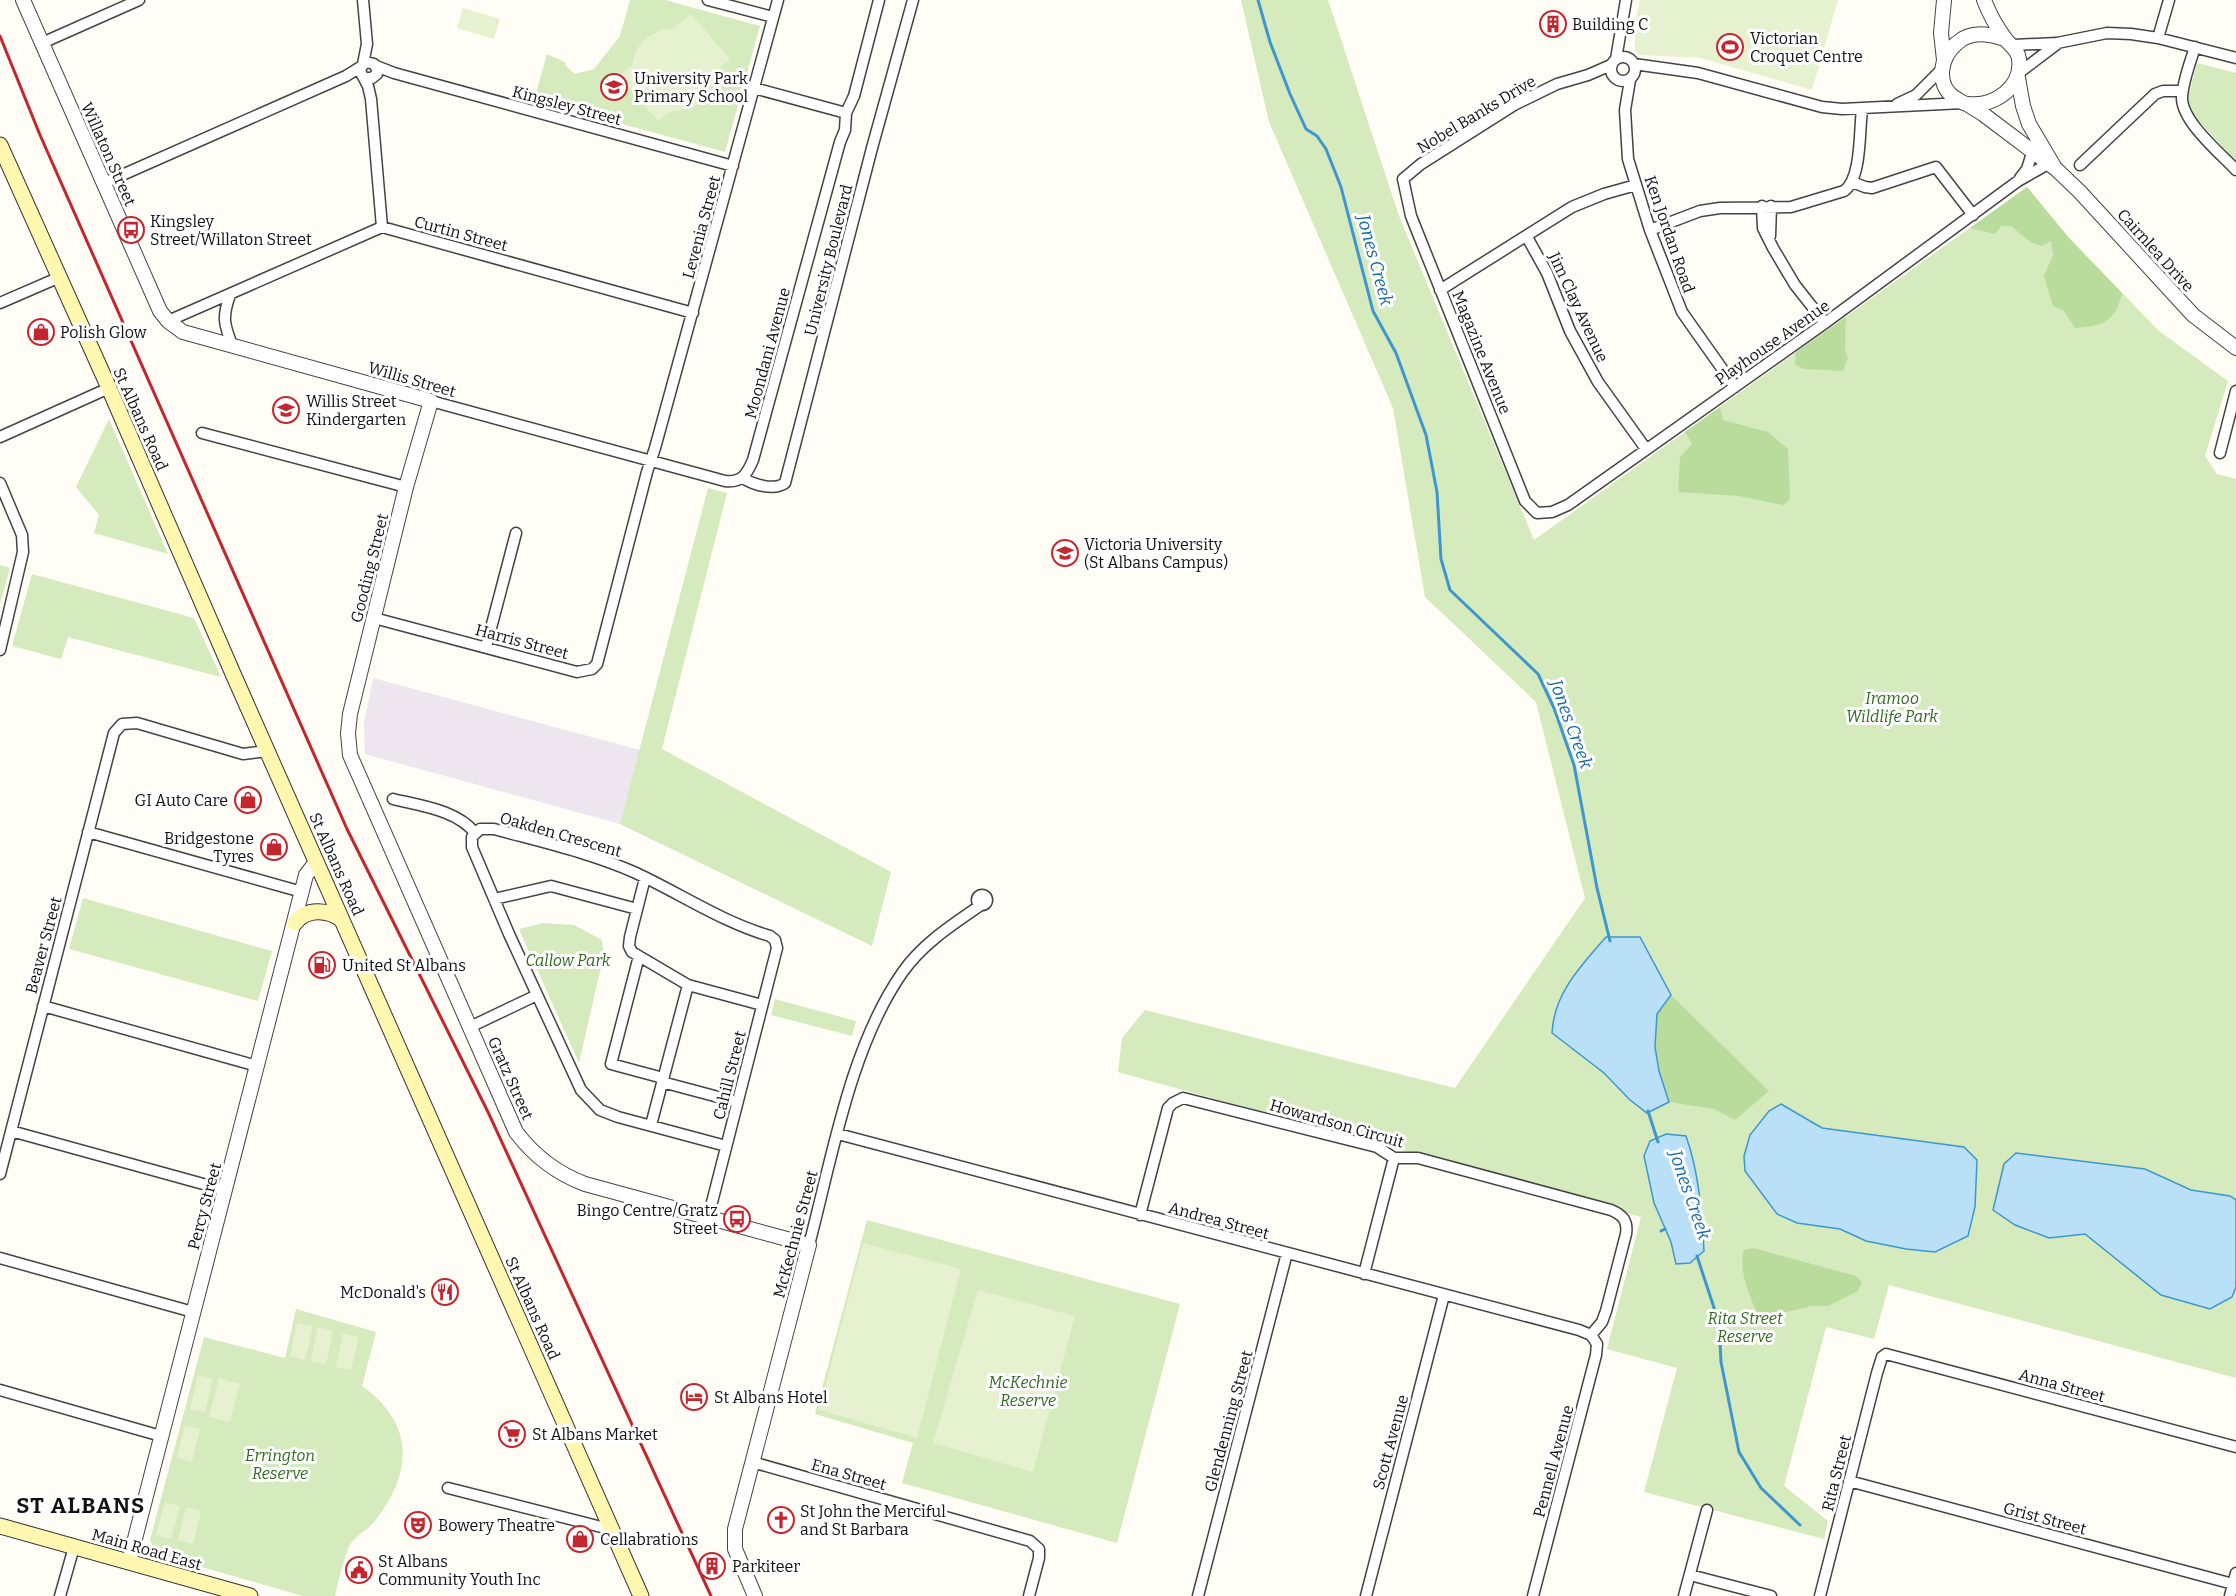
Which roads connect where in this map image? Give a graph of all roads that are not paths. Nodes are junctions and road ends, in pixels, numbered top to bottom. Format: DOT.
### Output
graph roads {
  1 [pos="23,0"];
  2 [pos="139,0"];
  3 [pos="363,0"];
  4 [pos="708,0"];
  5 [pos="778,0"];
  6 [pos="879,0"];
  7 [pos="913,0"];
  8 [pos="1626,0"];
  9 [pos="1944,0"];
  10 [pos="1984,0"];
  11 [pos="2169,0"];
  12 [pos="773,17"];
  13 [pos="1621,37"];
  14 [pos="2158,38"];
  15 [pos="2009,42"];
  16 [pos="42,43"];
  17 [pos="2057,44"];
  18 [pos="2195,47"];
  19 [pos="2236,58"];
  20 [pos="1943,64"];
  21 [pos="1632,69"];
  22 [pos="1615,70"];
  23 [pos="369,71"];
  24 [pos="2019,75"];
  25 [pos="754,88"];
  26 [pos="2182,91"];
  27 [pos="1965,104"];
  28 [pos="1891,106"];
  29 [pos="1625,110"];
  30 [pos="1862,110"];
  31 [pos="842,112"];
  32 [pos="0,145"];
  33 [pos="2032,153"];
  34 [pos="2080,165"];
  35 [pos="733,166"];
  36 [pos="2052,167"];
  37 [pos="2236,170"];
  38 [pos="2018,181"];
  39 [pos="1852,182"];
  40 [pos="104,183"];
  41 [pos="1636,185"];
  42 [pos="1406,199"];
  43 [pos="1766,206"];
  44 [pos="1973,215"];
  45 [pos="382,227"];
  46 [pos="1650,230"];
  47 [pos="1527,237"];
  48 [pos="60,277"];
  49 [pos="1440,290"];
  50 [pos="230,295"];
  51 [pos="0,303"];
  52 [pos="693,312"];
  53 [pos="168,321"];
  54 [pos="1825,323"];
  55 [pos="232,345"];
  56 [pos="2236,348"];
  57 [pos="1735,387"];
  58 [pos="109,388"];
  59 [pos="2236,391"];
  60 [pos="430,401"];
  61 [pos="202,432"];
  62 [pos="0,437"];
  63 [pos="1646,449"];
  64 [pos="2220,453"];
  65 [pos="651,461"];
  66 [pos="743,478"];
  67 [pos="0,483"];
  68 [pos="406,487"];
  69 [pos="1537,513"];
  70 [pos="516,532"];
  71 [pos="374,618"];
  72 [pos="486,647"];
  73 [pos="0,650"];
  74 [pos="348,744"];
  75 [pos="267,751"];
  76 [pos="393,799"];
  77 [pos="88,832"];
  78 [pos="475,833"];
  79 [pos="316,862"];
  80 [pos="645,878"];
  81 [pos="302,892"];
  82 [pos="494,899"];
  83 [pos="979,903"];
  84 [pos="637,909"];
  85 [pos="342,920"];
  86 [pos="295,923"];
  87 [pos="775,940"];
  88 [pos="639,956"];
  89 [pos="688,985"];
  90 [pos="537,995"];
  91 [pos="762,1005"];
  92 [pos="43,1006"];
  93 [pos="470,1028"];
  94 [pos="257,1066"];
  95 [pos="663,1080"];
  96 [pos="737,1102"];
  97 [pos="651,1125"];
  98 [pos="11,1131"];
  99 [pos="838,1134"];
  100 [pos="726,1146"];
  101 [pos="1394,1158"];
  102 [pos="0,1174"];
  103 [pos="225,1190"];
  104 [pos="1140,1215"];
  105 [pos="708,1218"];
  106 [pos="809,1245"];
  107 [pos="1287,1253"];
  108 [pos="0,1258"];
  109 [pos="1364,1274"];
  110 [pos="1444,1295"];
  111 [pos="193,1312"];
  112 [pos="1592,1335"];
  113 [pos="1882,1357"];
  114 [pos="0,1390"];
  115 [pos="161,1436"];
  116 [pos="2236,1447"];
  117 [pos="752,1462"];
  118 [pos="1849,1481"];
  119 [pos="448,1488"];
  120 [pos="1707,1510"];
  121 [pos="0,1526"];
  122 [pos="613,1530"];
  123 [pos="74,1546"];
  124 [pos="129,1562"];
  125 [pos="1689,1575"];
  126 [pos="2235,1579"];
  127 [pos="212,1591"];
  128 [pos="60,1596"];
  129 [pos="250,1596"];
  130 [pos="641,1596"];
  131 [pos="755,1596"];
  132 [pos="1029,1596"];
  133 [pos="1198,1596"];
  134 [pos="1366,1596"];
  135 [pos="1533,1596"];
  136 [pos="1684,1596"];
  137 [pos="1771,1596"];
  138 [pos="1820,1596"];
  139 [pos="2230,1596"];
  1 -- 16 [label="street, Willaton Street"];
  2 -- 16 [label="street"];
  3 -- 23 [label="street"];
  4 -- 12 [label="street"];
  5 -- 12 [label="street, Levenia Street"];
  6 -- 31 [label="street, Moondani Avenue"];
  7 -- 66 [label="street, University Boulevard"];
  8 -- 13 [label="street, Ken Jordan Road"];
  9 -- 20 [label="street"];
  10 -- 15 [label="street"];
  11 -- 14 [label="street"];
  12 -- 25 [label="street, Levenia Street"];
  13 -- 21 [label="street, Ken Jordan Road"];
  13 -- 22 [label="street, Ken Jordan Road"];
  14 -- 17 [label="street"];
  14 -- 18 [label="street"];
  15 -- 17 [label="street"];
  15 -- 20 [label="street"];
  15 -- 24 [label="street"];
  16 -- 40 [label="street, Willaton Street"];
  17 -- 24 [label="street"];
  18 -- 19 [label="street"];
  18 -- 26 [label="street"];
  20 -- 27 [label="street"];
  20 -- 28 [label="street"];
  21 -- 22 [label="street"];
  21 -- 22 [label="street"];
  21 -- 29 [label="street, Ken Jordan Road"];
  21 -- 30 [label="street"];
  22 -- 29 [label="street, Ken Jordan Road"];
  22 -- 42 [label="street, Nobel Banks Drive"];
  23 -- 35 [label="street, Kingsley Street"];
  23 -- 40 [label="street, Kingsley Street"];
  23 -- 45 [label="street"];
  24 -- 27 [label="street"];
  24 -- 36 [label="street, Cairnlea Drive"];
  25 -- 31 [label="street"];
  25 -- 35 [label="street, Levenia Street"];
  26 -- 34 [label="street"];
  26 -- 37 [label="street"];
  27 -- 28 [label="street"];
  27 -- 33 [label="street, Cairnlea Drive"];
  28 -- 30 [label="street"];
  29 -- 41 [label="street, Ken Jordan Road"];
  30 -- 39 [label="street"];
  31 -- 66 [label="street, Moondani Avenue"];
  32 -- 48 [label="main road, St Albans Road"];
  33 -- 36 [label="street, Cairnlea Drive"];
  33 -- 38 [label="street, Playhouse Avenue"];
  35 -- 52 [label="street, Levenia Street"];
  36 -- 38 [label="street, Playhouse Avenue"];
  36 -- 56 [label="street, Cairnlea Drive"];
  38 -- 44 [label="street, Playhouse Avenue"];
  39 -- 43 [label="street"];
  39 -- 44 [label="street"];
  40 -- 53 [label="street, Willaton Street"];
  41 -- 46 [label="street, Ken Jordan Road"];
  41 -- 47 [label="street"];
  42 -- 49 [label="street, Magazine Avenue"];
  43 -- 46 [label="street"];
  43 -- 54 [label="street"];
  44 -- 54 [label="street, Playhouse Avenue"];
  45 -- 50 [label="street"];
  45 -- 52 [label="street, Curtin Street"];
  46 -- 57 [label="street, Ken Jordan Road"];
  47 -- 49 [label="street"];
  47 -- 63 [label="street, Jim Clay Avenue"];
  48 -- 51 [label="street"];
  48 -- 58 [label="main road, St Albans Road"];
  49 -- 69 [label="street, Magazine Avenue"];
  50 -- 53 [label="street"];
  50 -- 55 [label="street"];
  52 -- 65 [label="street, Levenia Street"];
  53 -- 55 [label="street, Willis Street"];
  54 -- 57 [label="street, Playhouse Avenue"];
  55 -- 60 [label="street, Willis Street"];
  57 -- 63 [label="street, Playhouse Avenue"];
  58 -- 62 [label="street"];
  58 -- 75 [label="main road, St Albans Road"];
  59 -- 64 [label="street"];
  60 -- 65 [label="street, Willis Street"];
  60 -- 68 [label="street, Gooding Street"];
  61 -- 68 [label="street"];
  63 -- 69 [label="street, Playhouse Avenue"];
  65 -- 66 [label="street"];
  65 -- 72 [label="street, Harris Street"];
  67 -- 73 [label="street"];
  68 -- 71 [label="street, Gooding Street"];
  70 -- 72 [label="street"];
  71 -- 72 [label="street, Harris Street"];
  71 -- 74 [label="street, Gooding Street"];
  74 -- 93 [label="street, Gratz Street"];
  75 -- 77 [label="street, Beaver Street"];
  75 -- 79 [label="main road, St Albans Road"];
  76 -- 78 [label="street"];
  77 -- 81 [label="street"];
  77 -- 92 [label="street, Beaver Street"];
  78 -- 80 [label="street, Oakden Crescent"];
  78 -- 82 [label="street, Oakden Crescent"];
  79 -- 81 [label="street, Percy Street"];
  79 -- 85 [label="main road, St Albans Road"];
  80 -- 84 [label="street"];
  80 -- 87 [label="street, Oakden Crescent"];
  81 -- 86 [label="street, Percy Street"];
  82 -- 84 [label="street"];
  82 -- 90 [label="street, Oakden Crescent"];
  83 -- 99 [label="street, McKechnie Street"];
  84 -- 88 [label="street"];
  85 -- 86 [label="main road"];
  85 -- 122 [label="main road, St Albans Road"];
  86 -- 94 [label="street, Percy Street"];
  87 -- 91 [label="street, Cahill Street"];
  88 -- 89 [label="street"];
  88 -- 95 [label="street"];
  89 -- 91 [label="street"];
  89 -- 95 [label="street"];
  90 -- 93 [label="street"];
  90 -- 97 [label="street, Oakden Crescent"];
  91 -- 96 [label="street, Cahill Street"];
  92 -- 94 [label="street"];
  92 -- 98 [label="street, Beaver Street"];
  93 -- 105 [label="street, Gratz Street"];
  94 -- 103 [label="street, Percy Street"];
  95 -- 96 [label="street"];
  95 -- 97 [label="street"];
  96 -- 100 [label="street, Cahill Street"];
  97 -- 100 [label="street, Oakden Crescent"];
  98 -- 102 [label="street, Beaver Street"];
  98 -- 103 [label="street"];
  99 -- 104 [label="street, Andrea Street"];
  99 -- 106 [label="street, McKechnie Street"];
  100 -- 105 [label="street, Cahill Street"];
  101 -- 104 [label="street, Howardson Circuit"];
  101 -- 109 [label="street"];
  101 -- 112 [label="street, Howardson Circuit"];
  103 -- 111 [label="street, Percy Street"];
  104 -- 107 [label="street, Andrea Street"];
  105 -- 106 [label="street, Gratz Street"];
  106 -- 117 [label="street, McKechnie Street"];
  107 -- 109 [label="street, Andrea Street"];
  107 -- 133 [label="street, Glendenning Street"];
  108 -- 111 [label="street"];
  109 -- 110 [label="street, Andrea Street"];
  110 -- 112 [label="street, Andrea Street"];
  110 -- 134 [label="street, Scott Avenue"];
  111 -- 115 [label="street, Percy Street"];
  112 -- 135 [label="street, Pennell Avenue"];
  113 -- 116 [label="street, Anna Street"];
  113 -- 118 [label="street, Rita Street"];
  114 -- 115 [label="street"];
  115 -- 124 [label="street, Percy Street"];
  117 -- 131 [label="street, McKechnie Street"];
  117 -- 132 [label="street, Ena Street"];
  118 -- 126 [label="street, Grist Street"];
  118 -- 138 [label="street, Rita Street"];
  119 -- 122 [label="street"];
  120 -- 125 [label="street"];
  121 -- 123 [label="main road, Main Road East"];
  122 -- 130 [label="main road, St Albans Road"];
  123 -- 124 [label="main road, Main Road East"];
  123 -- 128 [label="street"];
  124 -- 127 [label="main road, Main Road East"];
  125 -- 136 [label="street"];
  125 -- 137 [label="street"];
  126 -- 139 [label="street"];
  127 -- 129 [label="main road, Main Road East"];
}
